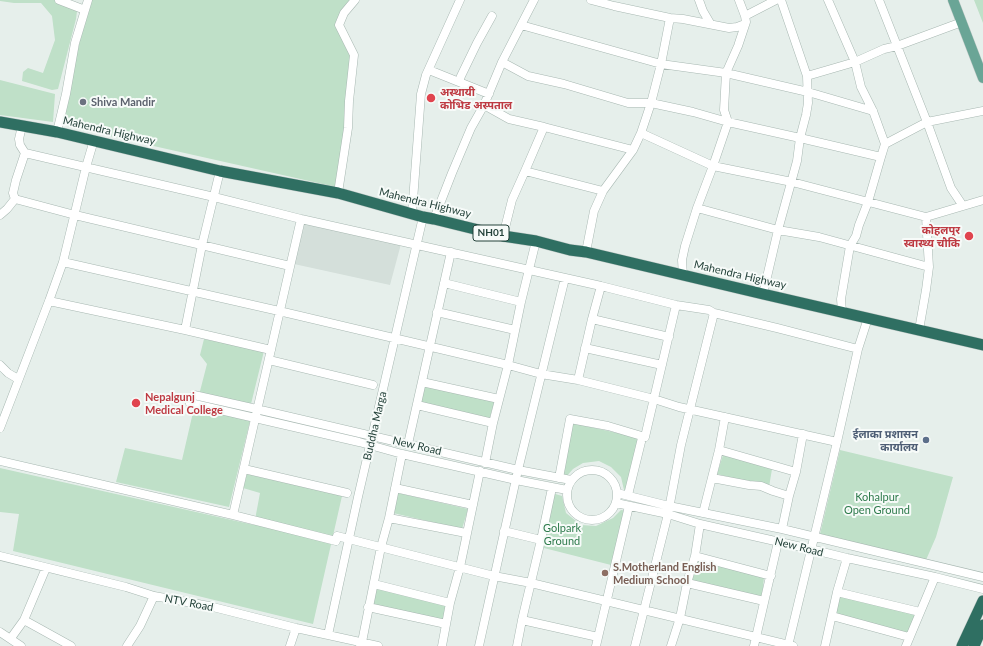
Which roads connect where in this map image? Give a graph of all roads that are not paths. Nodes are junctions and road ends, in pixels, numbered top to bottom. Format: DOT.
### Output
graph roads {
  1 [pos="59,0"];
  2 [pos="88,0"];
  3 [pos="355,0"];
  4 [pos="460,0"];
  5 [pos="534,0"];
  6 [pos="591,0"];
  7 [pos="699,0"];
  8 [pos="739,0"];
  9 [pos="776,0"];
  10 [pos="781,0"];
  11 [pos="828,0"];
  12 [pos="879,0"];
  13 [pos="953,0"];
  14 [pos="85,10"];
  15 [pos="492,16"];
  16 [pos="745,16"];
  17 [pos="670,18"];
  18 [pos="962,22"];
  19 [pos="710,24"];
  20 [pos="745,24"];
  21 [pos="521,25"];
  22 [pos="897,46"];
  23 [pos="502,62"];
  24 [pos="854,62"];
  25 [pos="661,64"];
  26 [pos="428,70"];
  27 [pos="726,73"];
  28 [pos="807,76"];
  29 [pos="983,78"];
  30 [pos="459,82"];
  31 [pos="808,92"];
  32 [pos="488,94"];
  33 [pos="651,104"];
  34 [pos="484,105"];
  35 [pos="874,111"];
  36 [pos="983,111"];
  37 [pos="0,122"];
  38 [pos="728,122"];
  39 [pos="927,122"];
  40 [pos="22,126"];
  41 [pos="544,127"];
  42 [pos="57,132"];
  43 [pos="641,133"];
  44 [pos="800,138"];
  45 [pos="94,140"];
  46 [pos="885,144"];
  47 [pos="633,150"];
  48 [pos="25,154"];
  49 [pos="881,157"];
  50 [pos="713,166"];
  51 [pos="86,167"];
  52 [pos="220,171"];
  53 [pos="525,172"];
  54 [pos="792,182"];
  55 [pos="604,191"];
  56 [pos="338,193"];
  57 [pos="214,197"];
  58 [pos="15,199"];
  59 [pos="983,200"];
  60 [pos="868,202"];
  61 [pos="962,206"];
  62 [pos="697,208"];
  63 [pos="412,214"];
  64 [pos="0,215"];
  65 [pos="75,216"];
  66 [pos="926,217"];
  67 [pos="429,218"];
  68 [pos="301,219"];
  69 [pos="778,230"];
  70 [pos="503,236"];
  71 [pos="536,241"];
  72 [pos="417,244"];
  73 [pos="202,245"];
  74 [pos="850,246"];
  75 [pos="451,252"];
  76 [pos="586,252"];
  77 [pos="63,262"];
  78 [pos="290,266"];
  79 [pos="929,267"];
  80 [pos="529,269"];
  81 [pos="683,276"];
  82 [pos="565,278"];
  83 [pos="444,283"];
  84 [pos="601,286"];
  85 [pos="193,292"];
  86 [pos="763,294"];
  87 [pos="49,301"];
  88 [pos="521,302"];
  89 [pos="676,305"];
  90 [pos="279,311"];
  91 [pos="437,312"];
  92 [pos="842,312"];
  93 [pos="714,313"];
  94 [pos="868,318"];
  95 [pos="592,319"];
  96 [pos="185,330"];
  97 [pos="515,330"];
  98 [pos="919,330"];
  99 [pos="669,337"];
  100 [pos="395,339"];
  101 [pos="983,345"];
  102 [pos="429,347"];
  103 [pos="585,348"];
  104 [pos="858,349"];
  105 [pos="271,350"];
  106 [pos="269,360"];
  107 [pos="0,365"];
  108 [pos="508,365"];
  109 [pos="662,365"];
  110 [pos="541,374"];
  111 [pos="18,380"];
  112 [pos="578,380"];
  113 [pos="422,382"];
  114 [pos="372,385"];
  115 [pos="194,395"];
  116 [pos="499,399"];
  117 [pos="654,399"];
  118 [pos="190,403"];
  119 [pos="417,405"];
  120 [pos="258,409"];
  121 [pos="690,409"];
  122 [pos="725,417"];
  123 [pos="256,418"];
  124 [pos="493,423"];
  125 [pos="0,428"];
  126 [pos="803,434"];
  127 [pos="372,436"];
  128 [pos="644,437"];
  129 [pos="837,442"];
  130 [pos="408,444"];
  131 [pos="370,445"];
  132 [pos="719,450"];
  133 [pos="402,454"];
  134 [pos="0,461"];
  135 [pos="485,463"];
  136 [pos="244,469"];
  137 [pos="518,470"];
  138 [pos="480,471"];
  139 [pos="796,472"];
  140 [pos="559,478"];
  141 [pos="712,478"];
  142 [pos="516,480"];
  143 [pos="571,480"];
  144 [pos="395,488"];
  145 [pos="552,488"];
  146 [pos="567,490"];
  147 [pos="347,493"];
  148 [pos="617,493"];
  149 [pos="628,495"];
  150 [pos="789,496"];
  151 [pos="616,503"];
  152 [pos="473,505"];
  153 [pos="629,506"];
  154 [pos="668,510"];
  155 [pos="703,513"];
  156 [pos="233,515"];
  157 [pos="389,518"];
  158 [pos="700,524"];
  159 [pos="782,530"];
  160 [pos="504,531"];
  161 [pos="466,533"];
  162 [pos="814,537"];
  163 [pos="348,539"];
  164 [pos="542,540"];
  165 [pos="778,542"];
  166 [pos="381,547"];
  167 [pos="811,550"];
  168 [pos="0,556"];
  169 [pos="695,556"];
  170 [pos="847,558"];
  171 [pos="460,567"];
  172 [pos="46,568"];
  173 [pos="494,576"];
  174 [pos="770,576"];
  175 [pos="983,577"];
  176 [pos="935,578"];
  177 [pos="531,583"];
  178 [pos="687,583"];
  179 [pos="374,584"];
  180 [pos="983,589"];
  181 [pos="837,592"];
  182 [pos="154,596"];
  183 [pos="606,601"];
  184 [pos="764,601"];
  185 [pos="983,601"];
  186 [pos="450,604"];
  187 [pos="368,608"];
  188 [pos="643,610"];
  189 [pos="920,612"];
  190 [pos="832,616"];
  191 [pos="680,618"];
  192 [pos="24,620"];
  193 [pos="522,620"];
  194 [pos="446,624"];
  195 [pos="983,625"];
  196 [pos="296,628"];
  197 [pos="0,632"];
  198 [pos="328,634"];
  199 [pos="598,637"];
  200 [pos="756,637"];
  201 [pos="909,637"];
  202 [pos="11,638"];
  203 [pos="361,644"];
  204 [pos="21,646"];
  205 [pos="71,646"];
  206 [pos="127,646"];
  207 [pos="290,646"];
  208 [pos="378,646"];
  209 [pos="442,646"];
  210 [pos="479,646"];
  211 [pos="518,646"];
  212 [pos="596,646"];
  213 [pos="635,646"];
  214 [pos="672,646"];
  215 [pos="754,646"];
  216 [pos="790,646"];
  217 [pos="825,646"];
  218 [pos="906,646"];
  219 [pos="962,646"];
  220 [pos="974,646"];
  1 -- 14 [label="street"];
  2 -- 14 [label="street"];
  3 -- 56 [label="street"];
  4 -- 26 [label="street"];
  5 -- 21 [label="street, Buddha Marga"];
  6 -- 17 [label="street"];
  7 -- 19 [label="street"];
  8 -- 16 [label="street"];
  9 -- 16 [label="street"];
  10 -- 28 [label="street"];
  11 -- 24 [label="street"];
  12 -- 22 [label="street"];
  13 -- 18 [label="main road"];
  14 -- 42 [label="street"];
  15 -- 30 [label="street"];
  16 -- 20 [label="street"];
  17 -- 19 [label="street"];
  17 -- 25 [label="street"];
  18 -- 22 [label="street"];
  18 -- 29 [label="main road"];
  19 -- 20 [label="street"];
  20 -- 27 [label="street"];
  21 -- 23 [label="street, Buddha Marga"];
  21 -- 25 [label="street"];
  22 -- 24 [label="street"];
  22 -- 39 [label="street"];
  23 -- 32 [label="street, Buddha Marga"];
  23 -- 33 [label="street"];
  24 -- 28 [label="street"];
  24 -- 35 [label="street"];
  25 -- 27 [label="street"];
  25 -- 33 [label="street"];
  26 -- 30 [label="street"];
  26 -- 63 [label="street"];
  27 -- 31 [label="street"];
  27 -- 38 [label="street"];
  28 -- 31 [label="street"];
  30 -- 32 [label="street"];
  31 -- 35 [label="street"];
  31 -- 44 [label="street"];
  32 -- 34 [label="street, Buddha Marga"];
  33 -- 38 [label="street"];
  33 -- 43 [label="street"];
  34 -- 41 [label="street"];
  34 -- 67 [label="street, Buddha Marga"];
  35 -- 46 [label="street"];
  36 -- 39 [label="street"];
  37 -- 40 [label="highway, Mahendra Highway / NH01"];
  38 -- 44 [label="street"];
  38 -- 50 [label="street"];
  39 -- 46 [label="street"];
  39 -- 61 [label="street"];
  40 -- 42 [label="highway, Mahendra Highway / NH01"];
  40 -- 48 [label="street"];
  41 -- 47 [label="street"];
  41 -- 53 [label="street"];
  42 -- 45 [label="highway, Mahendra Highway / NH01"];
  43 -- 47 [label="street"];
  43 -- 50 [label="street"];
  44 -- 49 [label="street"];
  44 -- 54 [label="street"];
  45 -- 51 [label="street"];
  45 -- 52 [label="highway, Mahendra Highway / NH01"];
  46 -- 49 [label="street"];
  47 -- 55 [label="street"];
  48 -- 51 [label="street"];
  48 -- 58 [label="street"];
  49 -- 60 [label="street"];
  50 -- 54 [label="street"];
  50 -- 62 [label="street"];
  51 -- 57 [label="street"];
  51 -- 65 [label="street"];
  52 -- 56 [label="highway, Mahendra Highway / NH01"];
  52 -- 57 [label="street"];
  53 -- 55 [label="street"];
  53 -- 70 [label="street"];
  54 -- 60 [label="street"];
  54 -- 69 [label="street"];
  55 -- 76 [label="street"];
  56 -- 63 [label="highway, Mahendra Highway / NH01"];
  57 -- 68 [label="street"];
  57 -- 73 [label="street"];
  58 -- 64 [label="street"];
  58 -- 65 [label="street"];
  59 -- 61 [label="street"];
  60 -- 66 [label="street"];
  60 -- 74 [label="street"];
  61 -- 66 [label="street"];
  62 -- 69 [label="street"];
  62 -- 81 [label="street"];
  63 -- 67 [label="highway, Mahendra Highway / NH01"];
  65 -- 73 [label="street"];
  65 -- 77 [label="street"];
  66 -- 79 [label="street"];
  67 -- 70 [label="highway, Mahendra Highway / NH01"];
  67 -- 72 [label="street, Buddha Marga"];
  68 -- 72 [label="street"];
  68 -- 78 [label="street"];
  69 -- 74 [label="street"];
  69 -- 86 [label="street"];
  70 -- 71 [label="highway, Mahendra Highway / NH01"];
  71 -- 76 [label="highway, Mahendra Highway / NH01"];
  71 -- 80 [label="street"];
  72 -- 75 [label="street"];
  72 -- 100 [label="street, Buddha Marga"];
  73 -- 78 [label="street"];
  73 -- 85 [label="street"];
  74 -- 79 [label="street"];
  74 -- 92 [label="street"];
  75 -- 80 [label="street"];
  75 -- 83 [label="street"];
  76 -- 81 [label="highway, Mahendra Highway / NH01"];
  77 -- 85 [label="street"];
  77 -- 87 [label="street"];
  78 -- 90 [label="street"];
  79 -- 98 [label="street"];
  80 -- 82 [label="street"];
  80 -- 88 [label="street"];
  81 -- 86 [label="highway, Mahendra Highway / NH01"];
  82 -- 84 [label="street"];
  82 -- 110 [label="street"];
  83 -- 88 [label="street"];
  83 -- 91 [label="street"];
  84 -- 89 [label="street"];
  84 -- 95 [label="street"];
  85 -- 90 [label="street"];
  85 -- 96 [label="street"];
  86 -- 92 [label="highway, Mahendra Highway / NH01"];
  87 -- 96 [label="street"];
  87 -- 111 [label="street"];
  88 -- 97 [label="street"];
  89 -- 93 [label="street"];
  89 -- 99 [label="street"];
  90 -- 100 [label="street"];
  90 -- 105 [label="street"];
  91 -- 97 [label="street"];
  91 -- 102 [label="street"];
  92 -- 94 [label="highway, Mahendra Highway / NH01"];
  93 -- 104 [label="street"];
  93 -- 121 [label="street"];
  94 -- 98 [label="highway, Mahendra Highway / NH01"];
  94 -- 104 [label="street"];
  95 -- 99 [label="street"];
  95 -- 103 [label="street"];
  96 -- 105 [label="street"];
  97 -- 108 [label="street"];
  98 -- 101 [label="highway, Mahendra Highway / NH01"];
  99 -- 109 [label="street"];
  100 -- 102 [label="street"];
  100 -- 127 [label="street, Buddha Marga"];
  102 -- 108 [label="street"];
  102 -- 113 [label="street"];
  103 -- 109 [label="street"];
  103 -- 112 [label="street"];
  104 -- 129 [label="street"];
  105 -- 106 [label="street"];
  106 -- 114 [label="street"];
  106 -- 120 [label="street"];
  107 -- 111 [label="street"];
  108 -- 110 [label="street"];
  108 -- 116 [label="street"];
  109 -- 117 [label="street"];
  110 -- 112 [label="street"];
  110 -- 137 [label="street"];
  111 -- 125 [label="street"];
  112 -- 117 [label="street"];
  113 -- 116 [label="street"];
  113 -- 119 [label="street"];
  115 -- 120 [label="street, New Road"];
  116 -- 124 [label="street"];
  117 -- 121 [label="street"];
  117 -- 128 [label="street"];
  118 -- 123 [label="street, New Road"];
  119 -- 124 [label="street"];
  119 -- 130 [label="street"];
  120 -- 123 [label="street"];
  120 -- 127 [label="street, New Road"];
  121 -- 122 [label="street"];
  121 -- 154 [label="street"];
  122 -- 126 [label="street"];
  122 -- 132 [label="street"];
  123 -- 131 [label="street, New Road"];
  123 -- 136 [label="street"];
  124 -- 135 [label="street"];
  126 -- 129 [label="street"];
  126 -- 139 [label="street"];
  127 -- 130 [label="street, New Road"];
  127 -- 131 [label="street, Buddha Marga"];
  128 -- 140 [label="street"];
  128 -- 149 [label="street"];
  129 -- 162 [label="street"];
  130 -- 135 [label="street, New Road"];
  131 -- 133 [label="street, New Road"];
  131 -- 163 [label="street, Buddha Marga"];
  132 -- 139 [label="street"];
  132 -- 141 [label="street"];
  133 -- 138 [label="street, New Road"];
  133 -- 144 [label="street"];
  134 -- 156 [label="street"];
  135 -- 137 [label="street, New Road"];
  136 -- 147 [label="street"];
  136 -- 156 [label="street"];
  137 -- 140 [label="street, New Road"];
  137 -- 142 [label="street"];
  138 -- 142 [label="street, New Road"];
  138 -- 152 [label="street"];
  139 -- 150 [label="street"];
  140 -- 143 [label="street, New Road"];
  141 -- 150 [label="street"];
  141 -- 155 [label="street"];
  142 -- 145 [label="street, New Road"];
  142 -- 160 [label="street"];
  143 -- 146 [label="street"];
  143 -- 148 [label="street"];
  144 -- 152 [label="street"];
  144 -- 157 [label="street"];
  145 -- 146 [label="street, New Road"];
  145 -- 164 [label="street"];
  146 -- 151 [label="street"];
  148 -- 149 [label="street, New Road"];
  148 -- 151 [label="street"];
  149 -- 154 [label="street, New Road"];
  150 -- 159 [label="street"];
  151 -- 153 [label="street, New Road"];
  152 -- 161 [label="street"];
  153 -- 154 [label="street, New Road"];
  153 -- 183 [label="street"];
  154 -- 155 [label="street, New Road"];
  154 -- 158 [label="street, New Road"];
  154 -- 188 [label="street"];
  155 -- 159 [label="street, New Road"];
  156 -- 163 [label="street"];
  157 -- 161 [label="street"];
  157 -- 166 [label="street"];
  158 -- 165 [label="street, New Road"];
  158 -- 169 [label="street"];
  159 -- 162 [label="street, New Road"];
  160 -- 164 [label="street"];
  160 -- 173 [label="street"];
  161 -- 171 [label="street"];
  162 -- 167 [label="street"];
  162 -- 175 [label="street, New Road"];
  163 -- 166 [label="street"];
  163 -- 198 [label="street, Buddha Marga"];
  164 -- 177 [label="street"];
  165 -- 167 [label="street, New Road"];
  165 -- 174 [label="street"];
  166 -- 171 [label="street"];
  166 -- 179 [label="street"];
  167 -- 170 [label="street, New Road"];
  167 -- 216 [label="street"];
  168 -- 172 [label="street, NTV Road"];
  169 -- 174 [label="street"];
  169 -- 178 [label="street"];
  170 -- 176 [label="street, New Road"];
  170 -- 181 [label="street"];
  171 -- 173 [label="street"];
  171 -- 186 [label="street"];
  172 -- 182 [label="street, NTV Road"];
  172 -- 192 [label="street"];
  173 -- 177 [label="street"];
  173 -- 210 [label="street"];
  174 -- 184 [label="street"];
  176 -- 180 [label="street, New Road"];
  176 -- 189 [label="street"];
  177 -- 183 [label="street"];
  177 -- 193 [label="street"];
  178 -- 184 [label="street"];
  178 -- 191 [label="street"];
  179 -- 186 [label="street"];
  179 -- 187 [label="street"];
  181 -- 189 [label="street"];
  181 -- 190 [label="street"];
  182 -- 196 [label="street, NTV Road"];
  182 -- 206 [label="street"];
  183 -- 188 [label="street"];
  183 -- 199 [label="street"];
  184 -- 200 [label="street"];
  185 -- 219 [label="highway"];
  186 -- 194 [label="street"];
  187 -- 194 [label="street"];
  187 -- 203 [label="street"];
  188 -- 191 [label="street"];
  188 -- 213 [label="street"];
  189 -- 201 [label="street"];
  190 -- 201 [label="street"];
  190 -- 217 [label="street"];
  191 -- 200 [label="street"];
  191 -- 214 [label="street"];
  192 -- 202 [label="street"];
  192 -- 205 [label="street"];
  193 -- 199 [label="street"];
  193 -- 211 [label="street"];
  194 -- 209 [label="street"];
  195 -- 220 [label="highway"];
  196 -- 198 [label="street, NTV Road"];
  196 -- 207 [label="street"];
  197 -- 202 [label="street"];
  198 -- 203 [label="street, NTV Road"];
  199 -- 212 [label="street"];
  200 -- 215 [label="street"];
  200 -- 216 [label="street"];
  201 -- 218 [label="street"];
  202 -- 204 [label="street"];
  203 -- 208 [label="street, NTV Road"];
}
